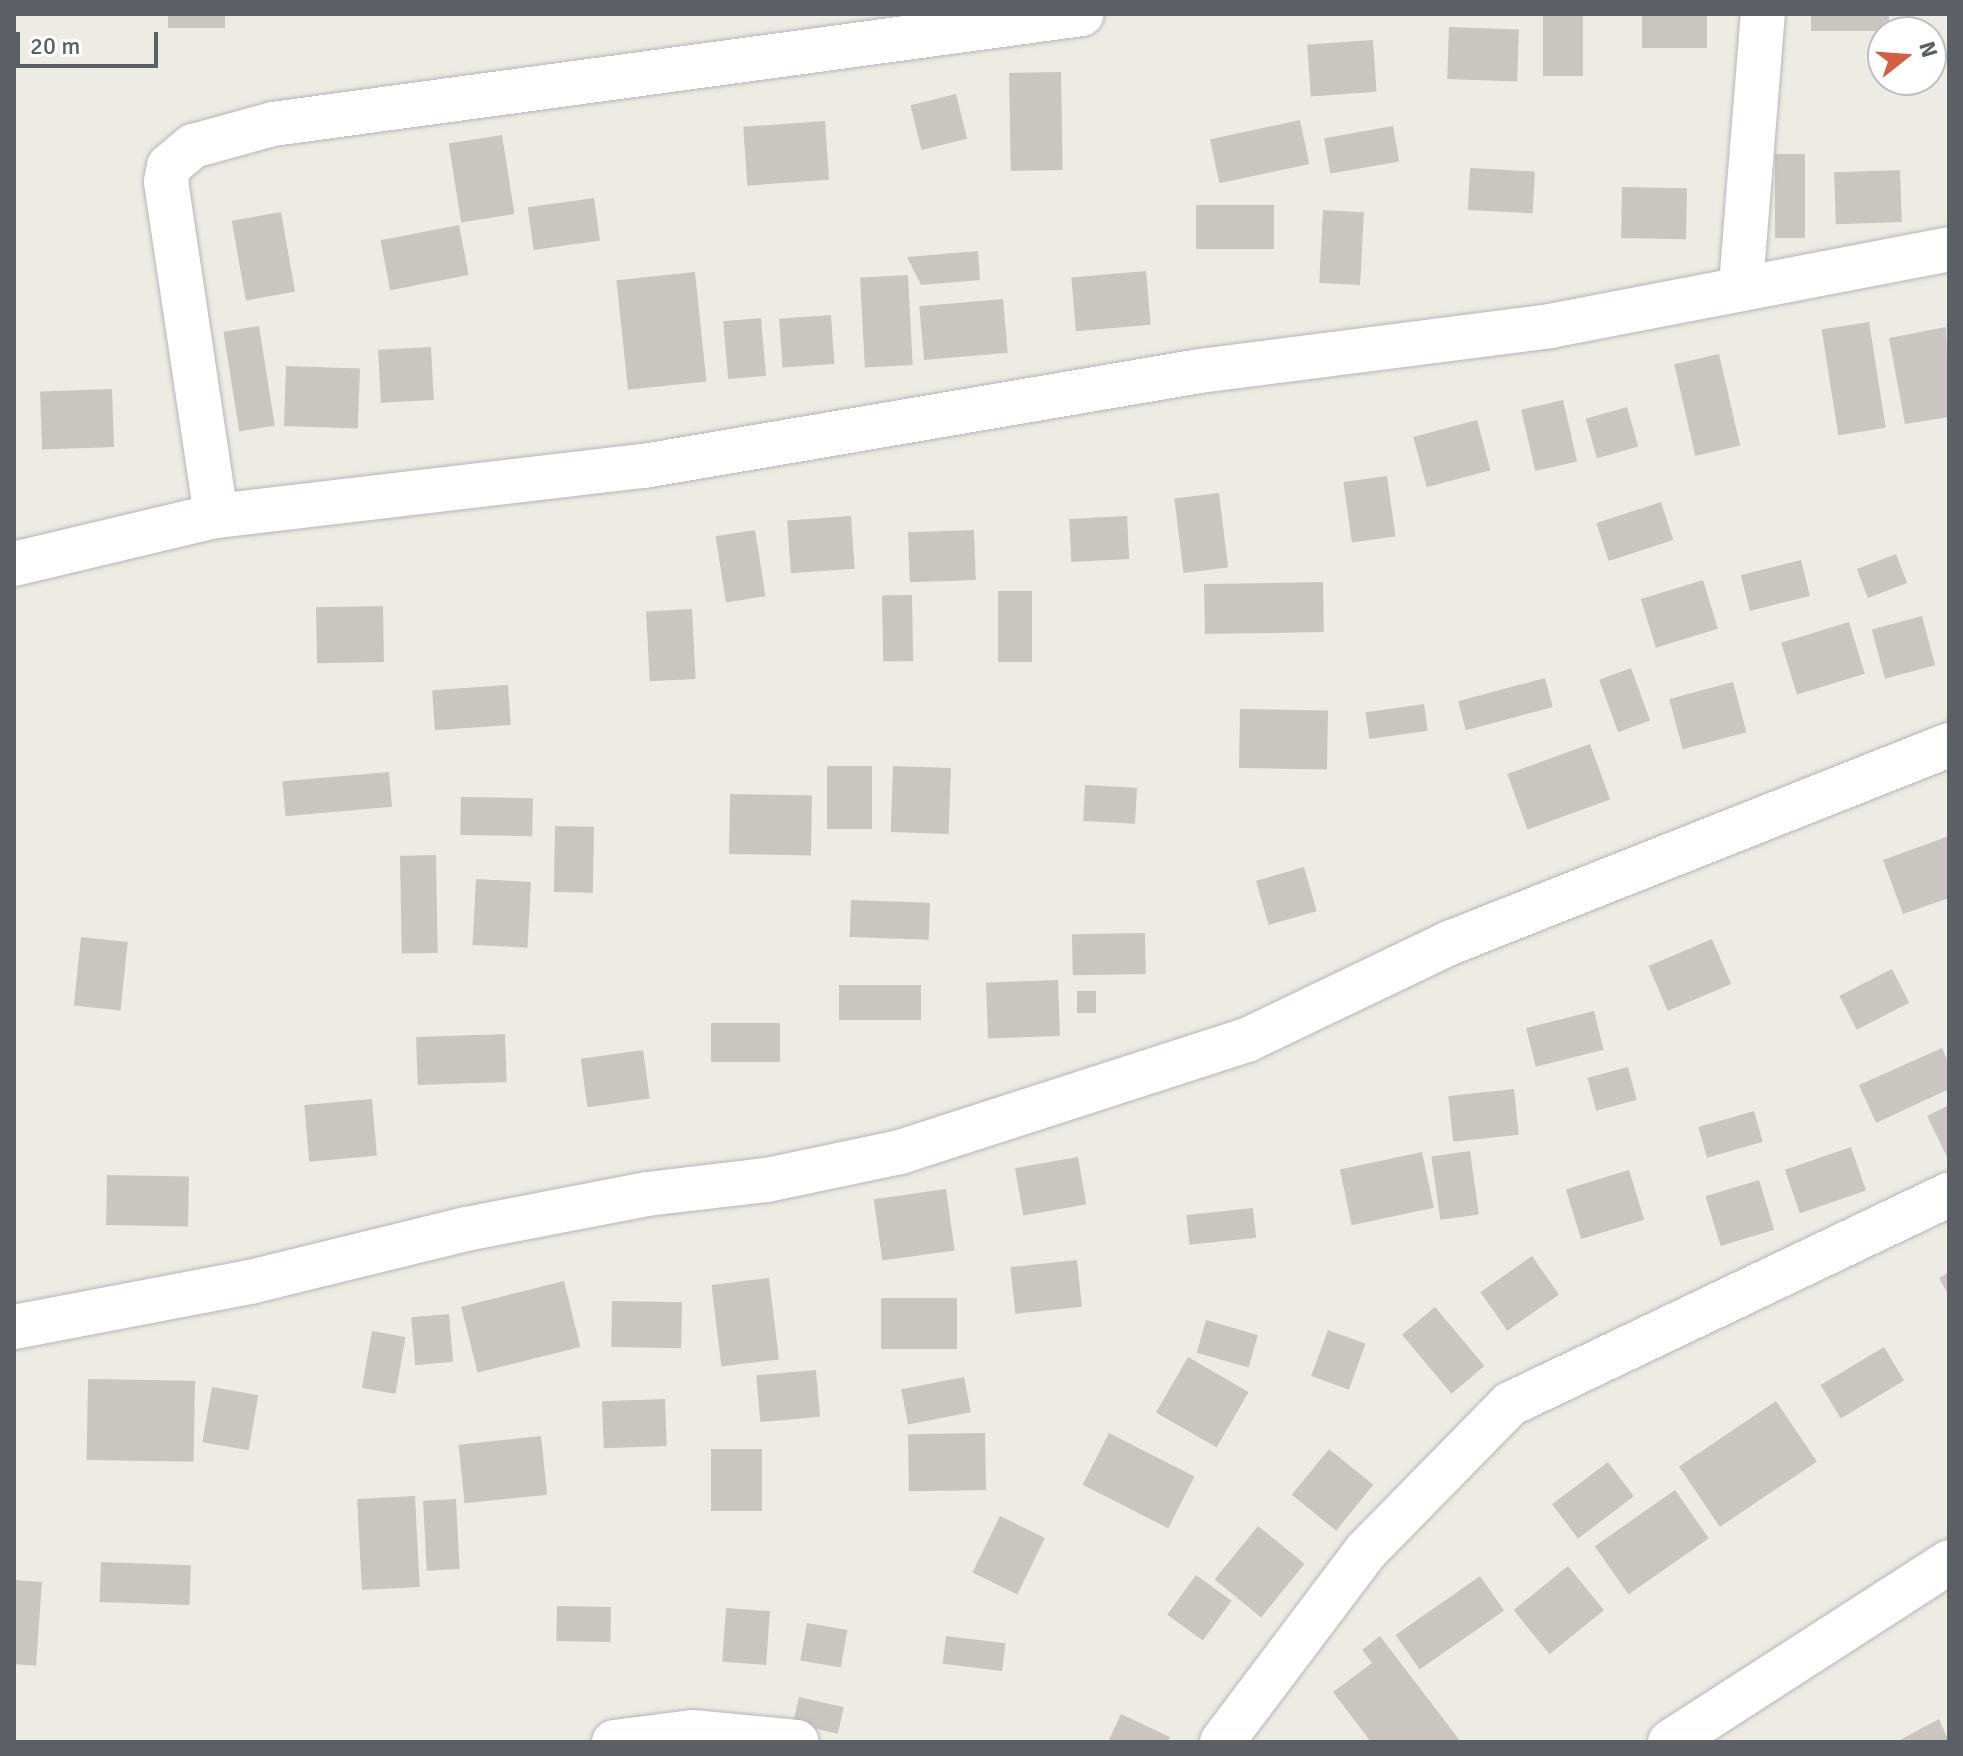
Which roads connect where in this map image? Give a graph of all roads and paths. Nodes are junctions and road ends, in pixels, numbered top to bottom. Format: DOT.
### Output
graph roads {
  1 [pos="1082,14"];
  2 [pos="1763,14"];
  3 [pos="1949,249"];
  4 [pos="1741,285"];
  5 [pos="216,516"];
  6 [pos="14,564"];
  7 [pos="1949,745"];
  8 [pos="1949,1195"];
  9 [pos="14,1327"];
  10 [pos="1949,1562"];
  11 [pos="614,1742"];
  12 [pos="797,1742"];
  13 [pos="1222,1742"];
  14 [pos="1670,1742"];
  1 -- 5 [label="street"];
  2 -- 4 [label="street"];
  3 -- 4 [label="street"];
  4 -- 5 [label="street"];
  5 -- 6 [label="street"];
  7 -- 9 [label="street"];
  8 -- 13 [label="street"];
  10 -- 14 [label="street"];
  11 -- 12 [label="street"];
}
